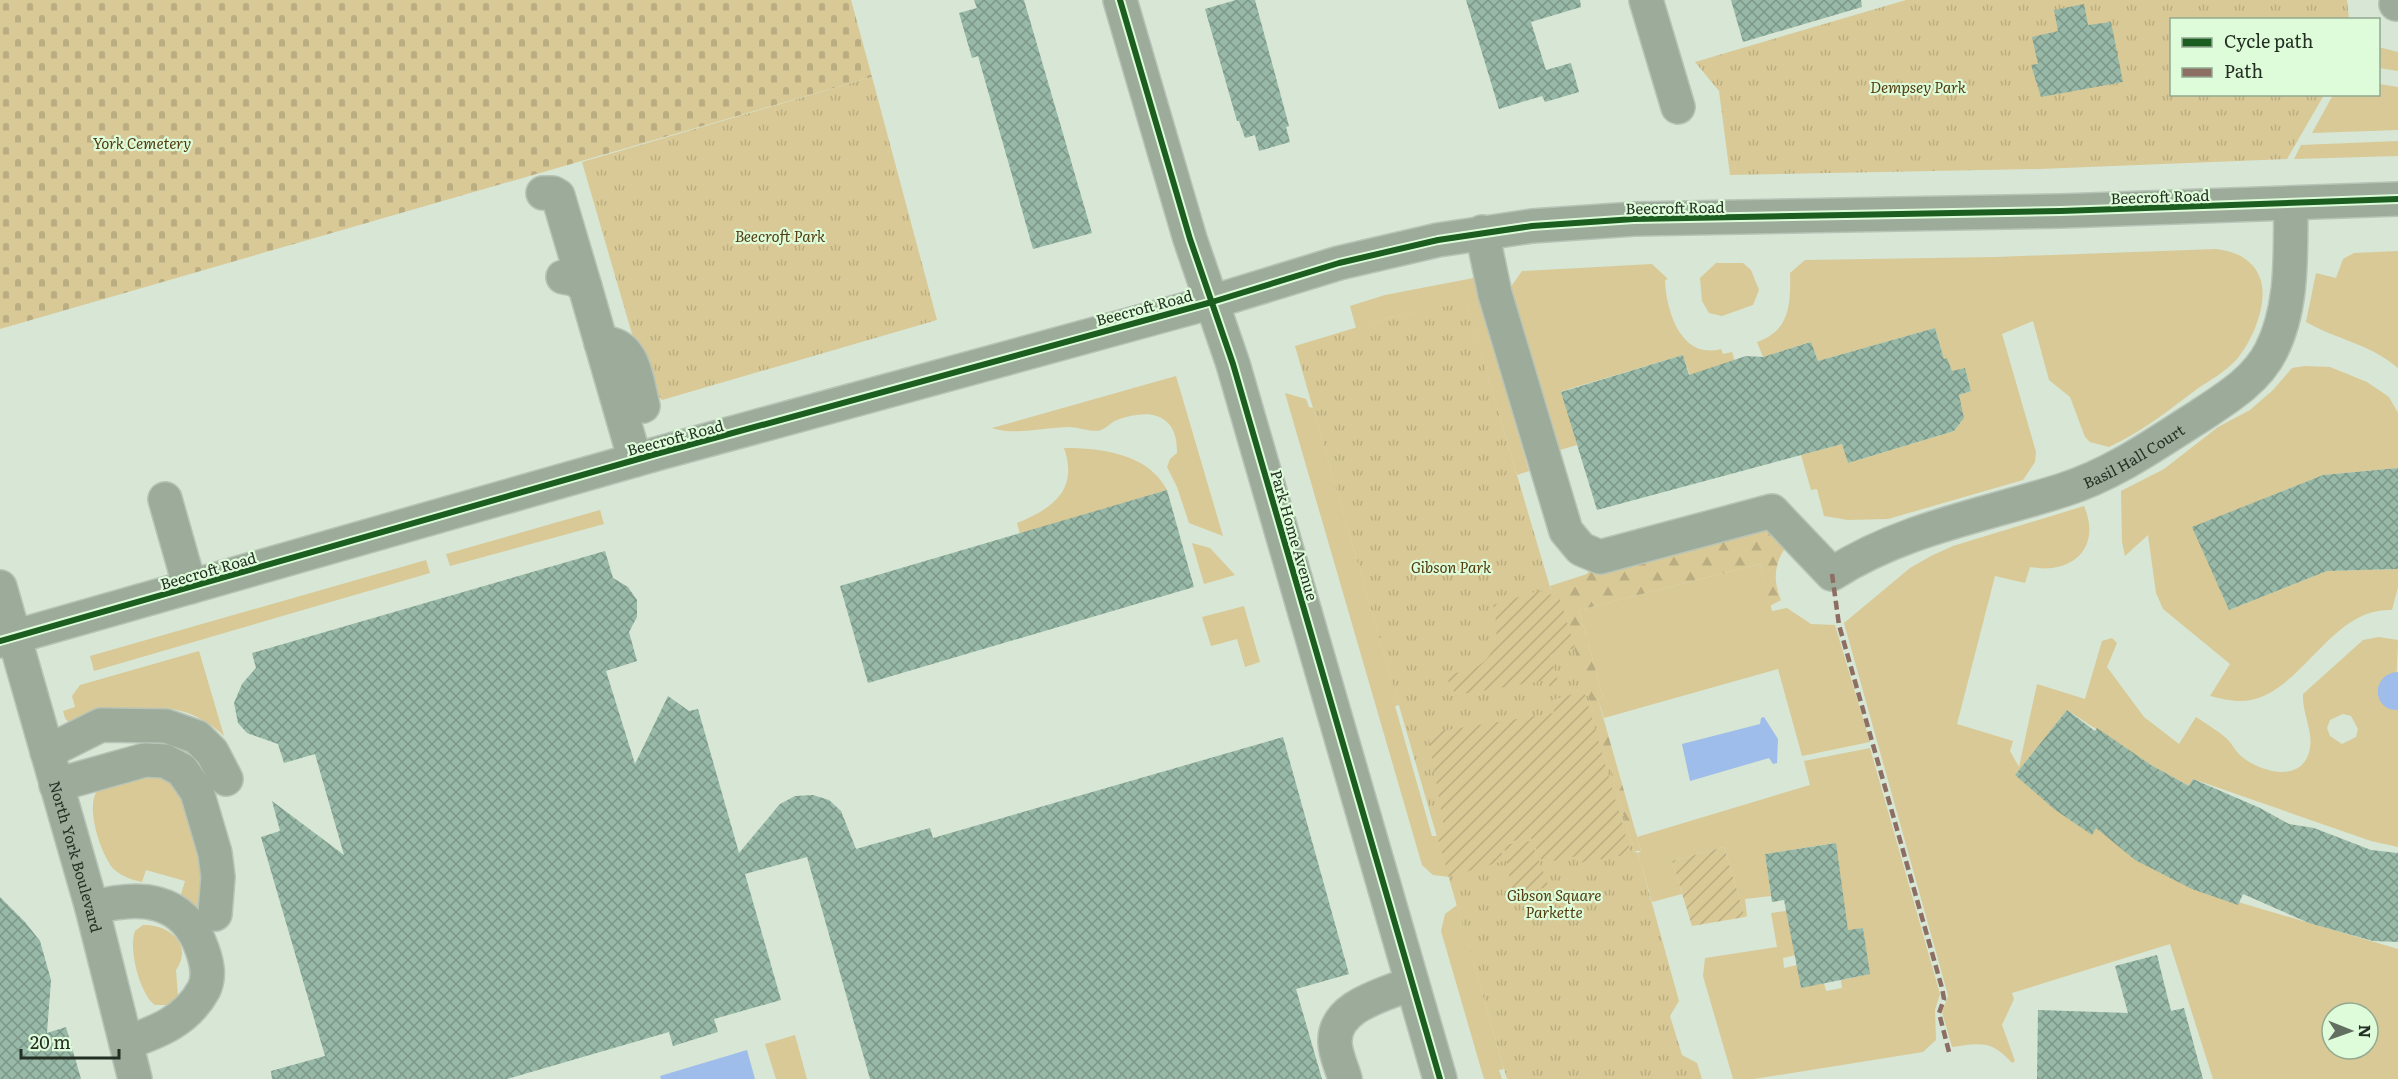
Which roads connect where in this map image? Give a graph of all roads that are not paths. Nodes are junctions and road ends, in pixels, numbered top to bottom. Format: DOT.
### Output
graph roads {
  1 [pos="1120,0"];
  2 [pos="1646,0"];
  3 [pos="1678,107"];
  4 [pos="543,193"];
  5 [pos="2398,199"];
  6 [pos="2291,203"];
  7 [pos="1482,232"];
  8 [pos="1212,302"];
  9 [pos="645,457"];
  10 [pos="173,496"];
  11 [pos="198,585"];
  12 [pos="0,586"];
  13 [pos="7,639"];
  14 [pos="47,752"];
  15 [pos="226,779"];
  16 [pos="56,785"];
  17 [pos="92,908"];
  18 [pos="215,914"];
  19 [pos="1413,983"];
  20 [pos="126,1043"];
  21 [pos="135,1079"];
  22 [pos="1345,1079"];
  23 [pos="1440,1079"];
  1 -- 8 [label="street, Park Home Avenue"];
  2 -- 3 [label="street"];
  4 -- 9 [label="street"];
  5 -- 6 [label="street, Beecroft Road"];
  6 -- 7 [label="street, Beecroft Road"];
  6 -- 7 [label="street, Basil Hall Court"];
  7 -- 8 [label="street, Beecroft Road"];
  8 -- 9 [label="street, Beecroft Road"];
  8 -- 19 [label="street, Park Home Avenue"];
  9 -- 11 [label="street, Beecroft Road"];
  10 -- 11 [label="street"];
  11 -- 13 [label="street, Beecroft Road"];
  12 -- 13 [label="street, North York Boulevard"];
  13 -- 14 [label="street, North York Boulevard"];
  14 -- 15 [label="street"];
  14 -- 16 [label="street, North York Boulevard"];
  16 -- 17 [label="street, North York Boulevard"];
  16 -- 18 [label="street"];
  17 -- 20 [label="street, North York Boulevard"];
  17 -- 20 [label="street"];
  19 -- 22 [label="street"];
  19 -- 23 [label="street, Park Home Avenue"];
  20 -- 21 [label="street, North York Boulevard"];
}
